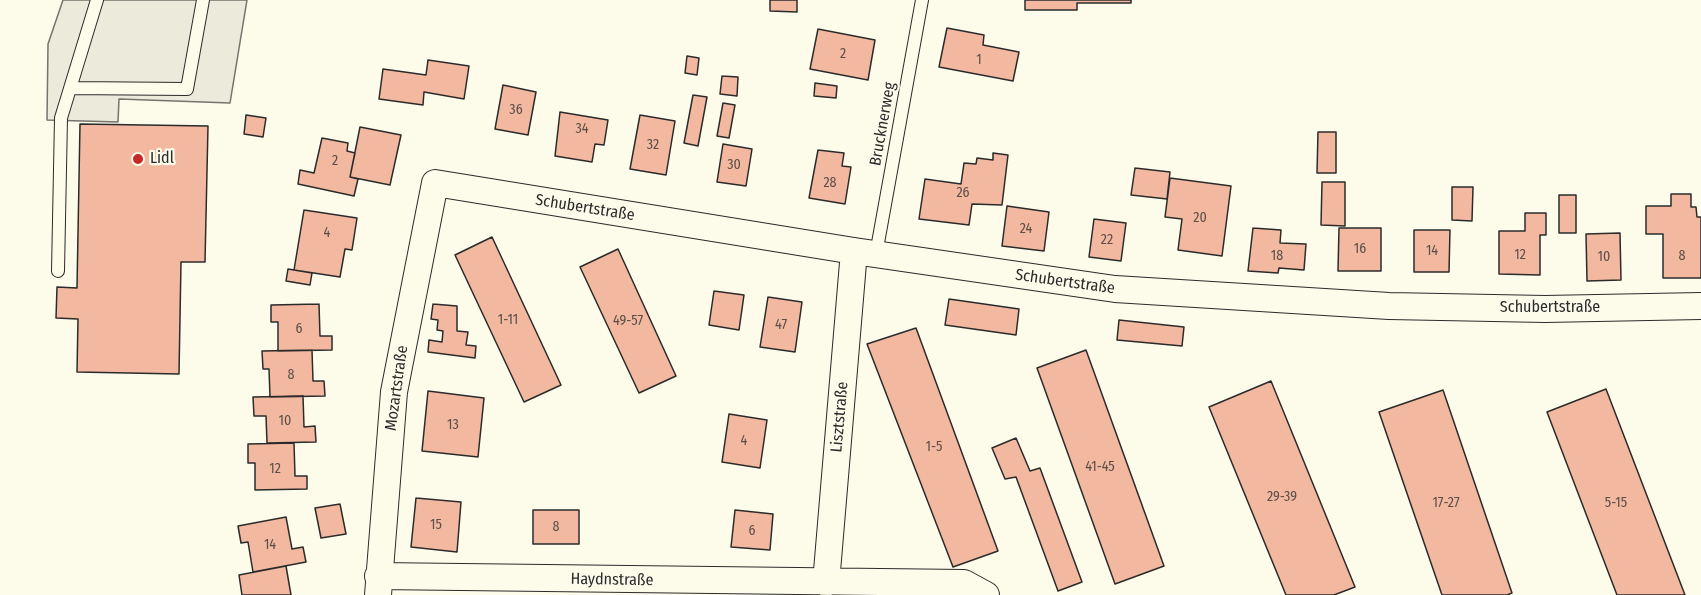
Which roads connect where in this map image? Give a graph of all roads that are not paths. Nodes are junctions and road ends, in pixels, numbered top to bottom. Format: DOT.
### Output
graph roads {
  1 [pos="97,0"];
  2 [pos="203,0"];
  3 [pos="922,0"];
  4 [pos="70,88"];
  5 [pos="435,183"];
  6 [pos="865,253"];
  7 [pos="58,271"];
  8 [pos="1701,306"];
  9 [pos="826,583"];
  10 [pos="378,586"];
  11 [pos="986,595"];
  1 -- 4 [label="lane"];
  2 -- 4 [label="lane"];
  3 -- 6 [label="lane, Brucknerweg"];
  4 -- 7 [label="lane"];
  5 -- 6 [label="street, Schubertstraße"];
  5 -- 10 [label="street, Mozartstraße"];
  6 -- 8 [label="street, Schubertstraße"];
  6 -- 9 [label="street, Lisztstraße"];
  9 -- 10 [label="street, Haydnstraße"];
  9 -- 11 [label="street, Haydnstraße"];
}
